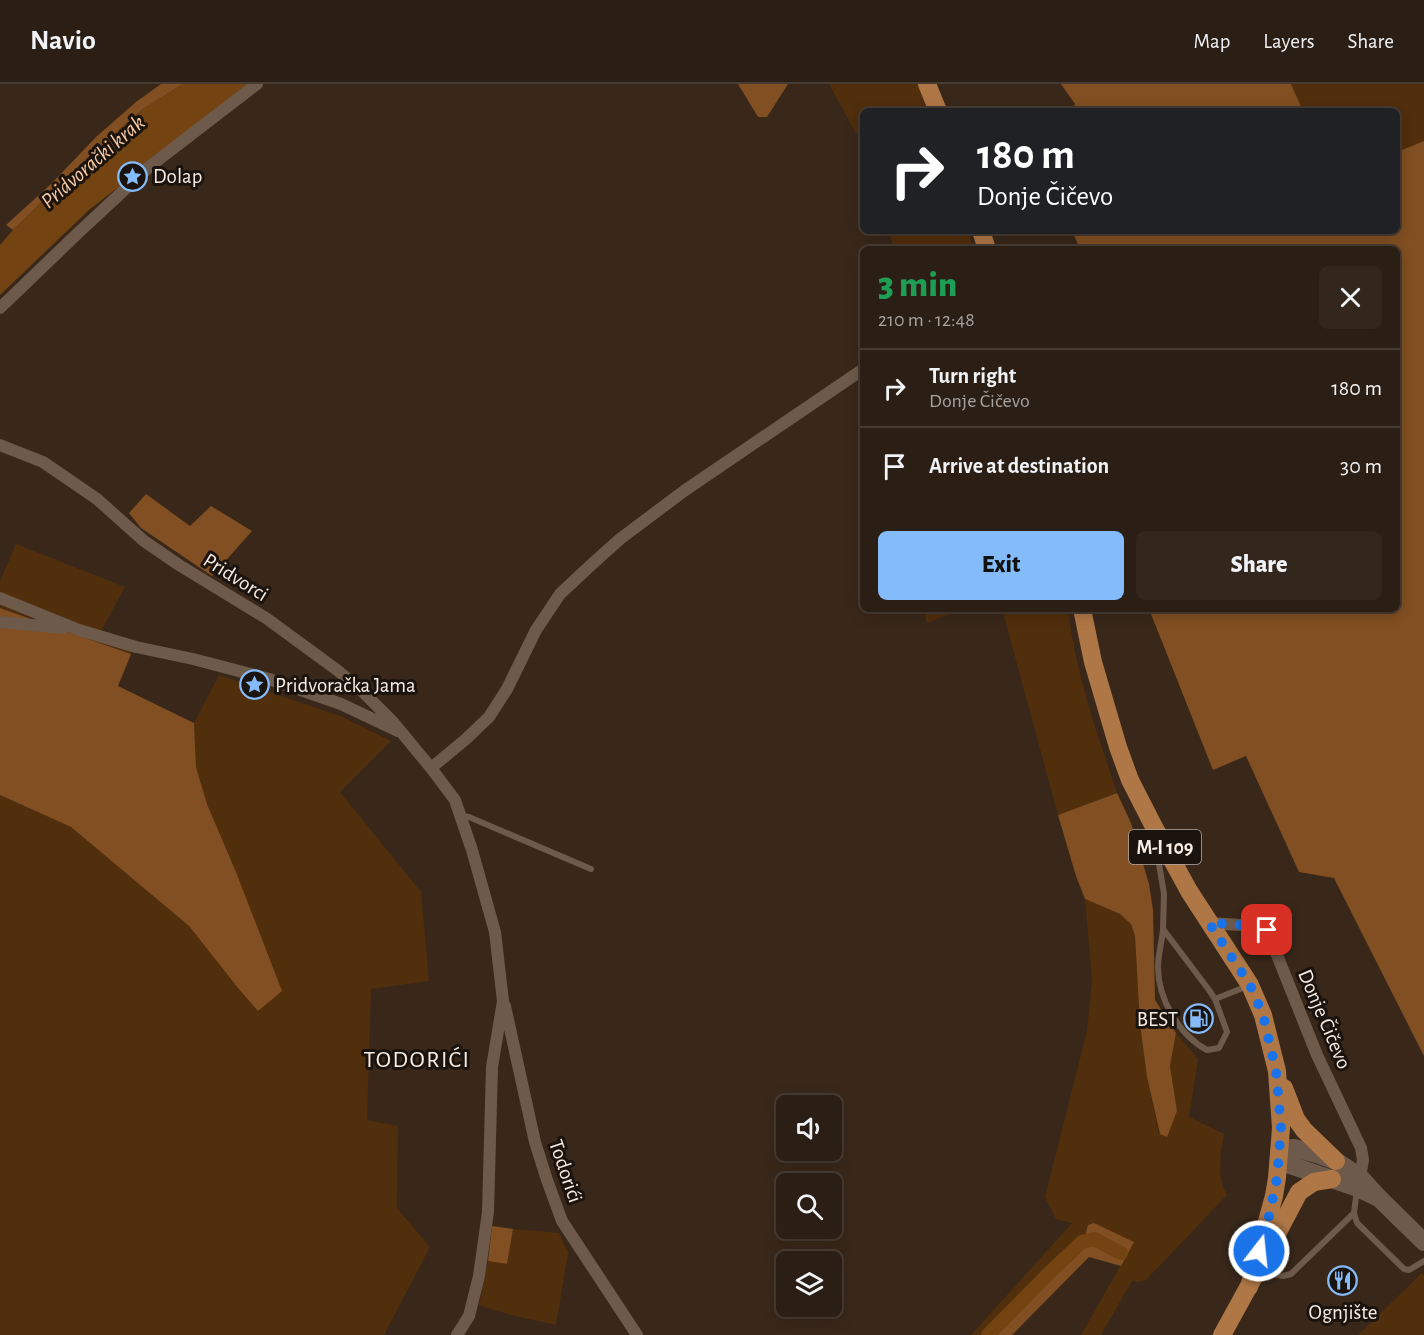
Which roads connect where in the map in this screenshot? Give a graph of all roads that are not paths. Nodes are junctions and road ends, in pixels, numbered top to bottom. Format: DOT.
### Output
graph roads {
  1 [pos="257,84"];
  2 [pos="927,84"];
  3 [pos="937,108"];
  4 [pos="0,308"];
  5 [pos="860,371"];
  6 [pos="0,446"];
  7 [pos="0,598"];
  8 [pos="1084,612"];
  9 [pos="0,622"];
  10 [pos="79,630"];
  11 [pos="402,733"];
  12 [pos="431,768"];
  13 [pos="461,816"];
  14 [pos="1153,825"];
  15 [pos="591,869"];
  16 [pos="1209,923"];
  17 [pos="1163,929"];
  18 [pos="1250,985"];
  19 [pos="1215,999"];
  20 [pos="503,1001"];
  21 [pos="1276,1071"];
  22 [pos="1279,1153"];
  23 [pos="1334,1170"];
  24 [pos="1359,1182"];
  25 [pos="1354,1213"];
  26 [pos="1424,1242"];
  27 [pos="1424,1261"];
  28 [pos="1258,1270"];
  29 [pos="1249,1287"];
  30 [pos="457,1335"];
  31 [pos="637,1335"];
  32 [pos="1222,1335"];
  1 -- 4 [label="street"];
  2 -- 3 [label="main road"];
  5 -- 12 [label="street"];
  6 -- 11 [label="street, Pridvorci"];
  7 -- 10 [label="street"];
  8 -- 14 [label="main road, M-I 109"];
  9 -- 10 [label="street"];
  10 -- 11 [label="street"];
  11 -- 12 [label="street, Pridvorci"];
  12 -- 13 [label="street, Todorići"];
  13 -- 15 [label="lane"];
  13 -- 20 [label="street, Todorići"];
  14 -- 16 [label="main road, M-I 109"];
  14 -- 17 [label="lane"];
  16 -- 18 [label="main road, M-I 109"];
  16 -- 24 [label="street, Donje Čičevo"];
  17 -- 19 [label="lane"];
  17 -- 19 [label="lane"];
  18 -- 19 [label="lane"];
  18 -- 21 [label="main road, M-I 109"];
  20 -- 30 [label="street, Todorići"];
  20 -- 31 [label="street, Todorići"];
  21 -- 22 [label="main road, M-I 109"];
  21 -- 23 [label="main road"];
  22 -- 23 [label="main road"];
  22 -- 29 [label="main road, M-I 109"];
  23 -- 24 [label="main road"];
  23 -- 28 [label="main road"];
  24 -- 25 [label="lane"];
  24 -- 26 [label="main road"];
  25 -- 27 [label="lane"];
  25 -- 28 [label="lane"];
  28 -- 29 [label="main road"];
  29 -- 32 [label="main road, M-I 109"];
}
